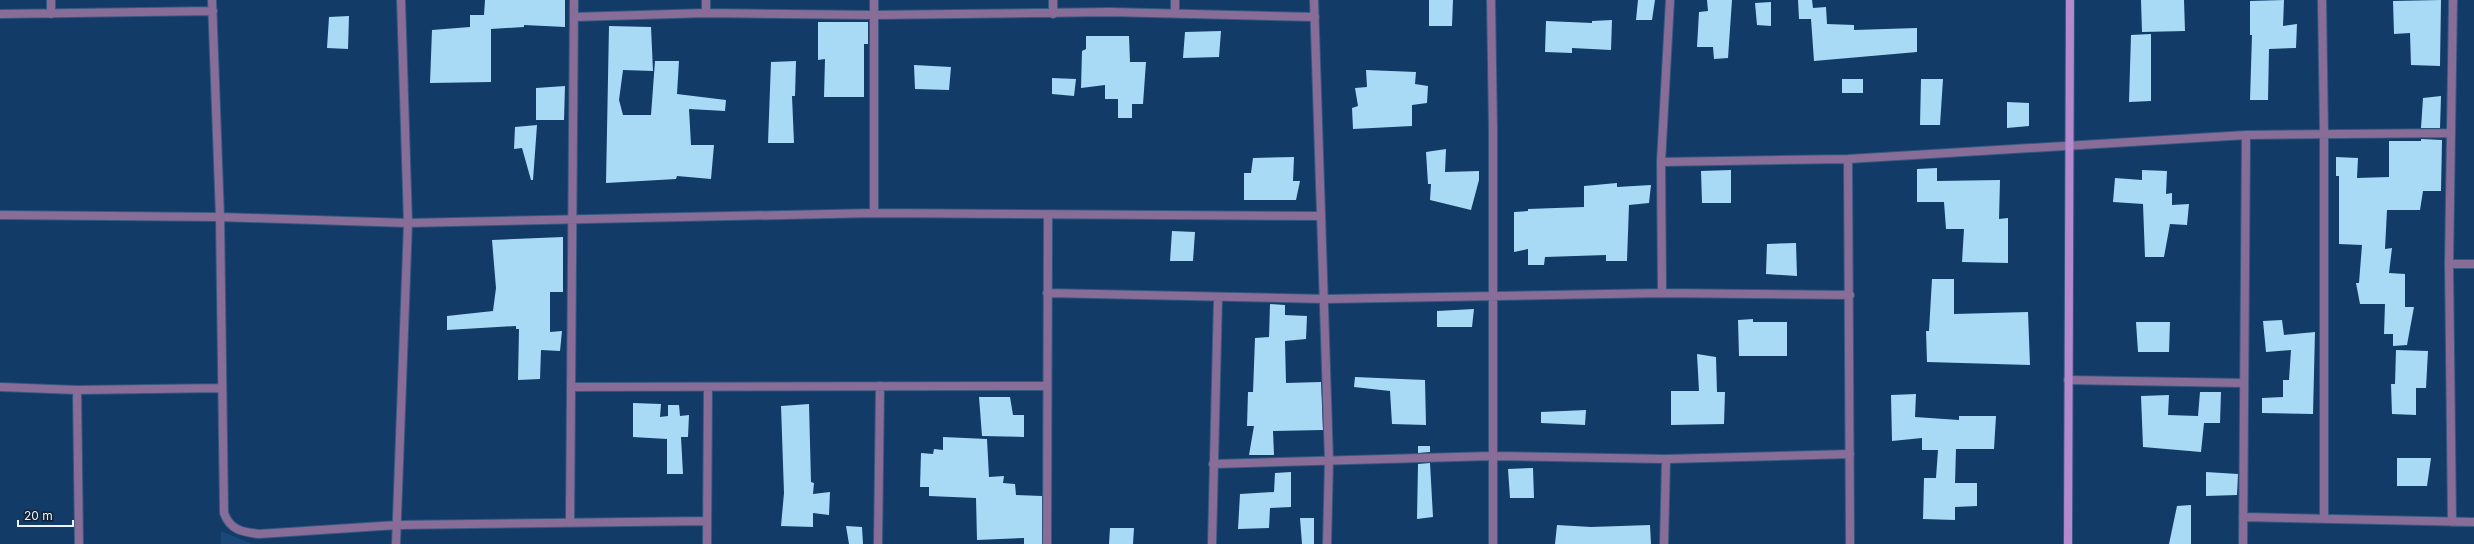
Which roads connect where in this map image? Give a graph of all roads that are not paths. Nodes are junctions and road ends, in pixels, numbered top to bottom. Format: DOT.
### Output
graph roads {
  1 [pos="51,0"];
  2 [pos="212,0"];
  3 [pos="401,0"];
  4 [pos="574,0"];
  5 [pos="706,0"];
  6 [pos="874,0"];
  7 [pos="1053,0"];
  8 [pos="1175,0"];
  9 [pos="1314,0"];
  10 [pos="1491,0"];
  11 [pos="1670,0"];
  12 [pos="2070,0"];
  13 [pos="2322,0"];
  14 [pos="2453,0"];
  15 [pos="213,11"];
  16 [pos="706,13"];
  17 [pos="1175,13"];
  18 [pos="0,14"];
  19 [pos="52,14"];
  20 [pos="1053,14"];
  21 [pos="874,15"];
  22 [pos="574,17"];
  23 [pos="1314,17"];
  24 [pos="2451,133"];
  25 [pos="2324,134"];
  26 [pos="2246,135"];
  27 [pos="2069,146"];
  28 [pos="1848,159"];
  29 [pos="1661,162"];
  30 [pos="874,213"];
  31 [pos="0,215"];
  32 [pos="1048,216"];
  33 [pos="1321,216"];
  34 [pos="220,217"];
  35 [pos="573,219"];
  36 [pos="408,223"];
  37 [pos="2449,264"];
  38 [pos="2474,264"];
  39 [pos="1047,293"];
  40 [pos="1662,293"];
  41 [pos="1850,295"];
  42 [pos="1492,297"];
  43 [pos="1218,298"];
  44 [pos="1326,299"];
  45 [pos="2068,380"];
  46 [pos="2243,383"];
  47 [pos="571,386"];
  48 [pos="880,386"];
  49 [pos="1046,386"];
  50 [pos="0,387"];
  51 [pos="221,388"];
  52 [pos="708,388"];
  53 [pos="77,390"];
  54 [pos="1850,454"];
  55 [pos="1492,456"];
  56 [pos="1666,459"];
  57 [pos="1329,460"];
  58 [pos="1213,464"];
  59 [pos="2243,517"];
  60 [pos="2324,518"];
  61 [pos="707,520"];
  62 [pos="570,522"];
  63 [pos="2452,522"];
  64 [pos="2474,522"];
  65 [pos="397,524"];
  66 [pos="80,544"];
  67 [pos="396,544"];
  68 [pos="707,544"];
  69 [pos="878,544"];
  70 [pos="1047,544"];
  71 [pos="1212,544"];
  72 [pos="1327,544"];
  73 [pos="1492,544"];
  74 [pos="1664,544"];
  75 [pos="1850,544"];
  76 [pos="2068,544"];
  77 [pos="2243,544"];
  1 -- 19 [label="street"];
  2 -- 15 [label="street"];
  3 -- 36 [label="street"];
  4 -- 22 [label="street"];
  5 -- 16 [label="street"];
  6 -- 21 [label="street"];
  7 -- 20 [label="street"];
  8 -- 17 [label="street"];
  9 -- 23 [label="street"];
  10 -- 42 [label="street"];
  11 -- 29 [label="street"];
  12 -- 27 [label="street"];
  13 -- 25 [label="street"];
  14 -- 24 [label="street"];
  15 -- 19 [label="street"];
  15 -- 34 [label="street"];
  16 -- 21 [label="street"];
  16 -- 22 [label="street"];
  17 -- 20 [label="street"];
  17 -- 23 [label="street"];
  18 -- 19 [label="street"];
  20 -- 21 [label="street"];
  21 -- 30 [label="street"];
  22 -- 35 [label="street"];
  23 -- 33 [label="street"];
  24 -- 25 [label="street"];
  24 -- 37 [label="street"];
  25 -- 26 [label="street"];
  25 -- 60 [label="street"];
  26 -- 27 [label="street"];
  26 -- 46 [label="street"];
  27 -- 28 [label="street"];
  27 -- 45 [label="street"];
  28 -- 29 [label="street"];
  28 -- 41 [label="street"];
  29 -- 40 [label="street"];
  30 -- 32 [label="street"];
  30 -- 35 [label="street"];
  31 -- 34 [label="street"];
  32 -- 33 [label="street"];
  32 -- 39 [label="street"];
  33 -- 44 [label="street"];
  34 -- 36 [label="street"];
  34 -- 51 [label="street"];
  35 -- 36 [label="street"];
  35 -- 47 [label="street"];
  36 -- 65 [label="street"];
  37 -- 38 [label="street"];
  37 -- 63 [label="street"];
  39 -- 43 [label="street"];
  39 -- 49 [label="street"];
  40 -- 41 [label="street"];
  40 -- 42 [label="street"];
  41 -- 54 [label="street"];
  42 -- 44 [label="street"];
  42 -- 55 [label="street"];
  43 -- 44 [label="street"];
  43 -- 58 [label="street"];
  44 -- 57 [label="street"];
  45 -- 46 [label="street"];
  45 -- 76 [label="street"];
  46 -- 59 [label="street"];
  47 -- 52 [label="street"];
  47 -- 62 [label="street"];
  48 -- 49 [label="street"];
  48 -- 52 [label="street"];
  48 -- 69 [label="street"];
  49 -- 70 [label="street"];
  50 -- 53 [label="street"];
  51 -- 53 [label="street"];
  51 -- 65 [label="street"];
  52 -- 61 [label="street"];
  53 -- 66 [label="street"];
  54 -- 56 [label="street"];
  54 -- 75 [label="street"];
  55 -- 56 [label="street"];
  55 -- 57 [label="street"];
  55 -- 73 [label="street"];
  56 -- 74 [label="street"];
  57 -- 58 [label="street"];
  57 -- 72 [label="street"];
  58 -- 71 [label="street"];
  59 -- 60 [label="street"];
  59 -- 77 [label="street"];
  60 -- 63 [label="street"];
  61 -- 62 [label="street"];
  61 -- 68 [label="street"];
  62 -- 65 [label="street"];
  63 -- 64 [label="street"];
  65 -- 67 [label="street"];
}
